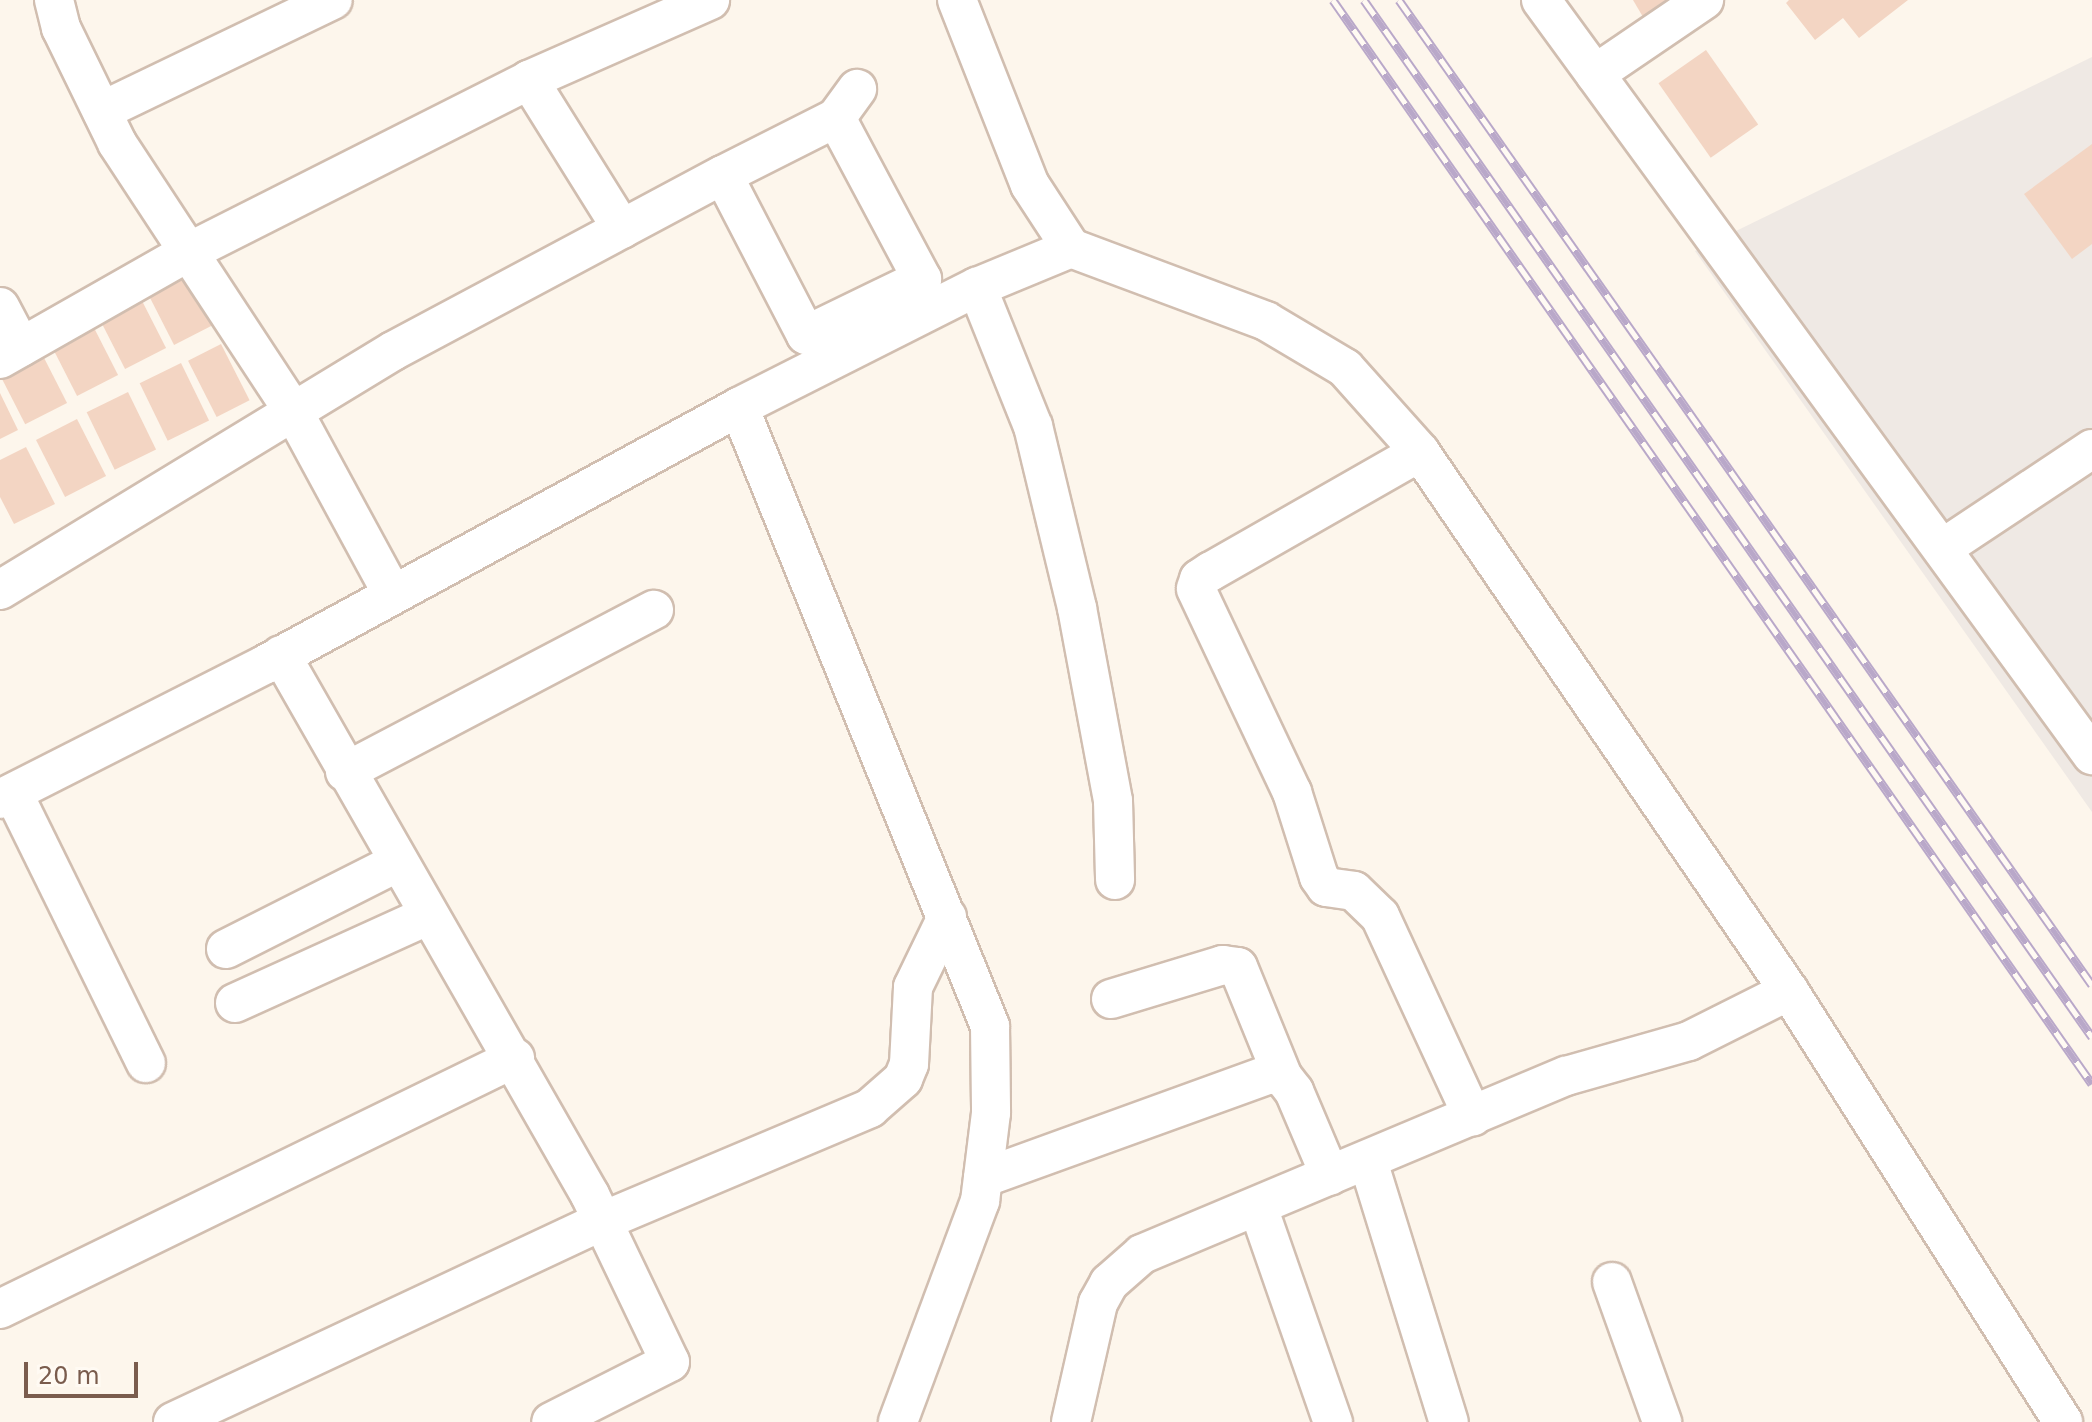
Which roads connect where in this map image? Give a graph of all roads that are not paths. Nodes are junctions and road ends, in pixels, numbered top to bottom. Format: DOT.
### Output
graph roads {
  1 [pos="54,0"];
  2 [pos="333,0"];
  3 [pos="710,0"];
  4 [pos="957,0"];
  5 [pos="1541,0"];
  6 [pos="1704,0"];
  7 [pos="1595,74"];
  8 [pos="529,80"];
  9 [pos="102,111"];
  10 [pos="723,175"];
  11 [pos="622,229"];
  12 [pos="1071,248"];
  13 [pos="185,254"];
  14 [pos="977,287"];
  15 [pos="0,307"];
  16 [pos="11,353"];
  17 [pos="739,407"];
  18 [pos="292,409"];
  19 [pos="2092,449"];
  20 [pos="1420,452"];
  21 [pos="1943,548"];
  22 [pos="0,590"];
  23 [pos="392,593"];
  24 [pos="654,610"];
  25 [pos="281,655"];
  26 [pos="2092,755"];
  27 [pos="345,772"];
  28 [pos="6,796"];
  29 [pos="398,862"];
  30 [pos="1115,880"];
  31 [pos="427,916"];
  32 [pos="947,917"];
  33 [pos="226,949"];
  34 [pos="1789,991"];
  35 [pos="1111,999"];
  36 [pos="235,1003"];
  37 [pos="515,1058"];
  38 [pos="146,1063"];
  39 [pos="1283,1077"];
  40 [pos="1473,1117"];
  41 [pos="1368,1161"];
  42 [pos="1330,1176"];
  43 [pos="983,1178"];
  44 [pos="1258,1207"];
  45 [pos="603,1221"];
  46 [pos="1612,1282"];
  47 [pos="0,1309"];
  48 [pos="173,1422"];
  49 [pos="551,1422"];
  50 [pos="898,1422"];
  51 [pos="1071,1422"];
  52 [pos="1333,1422"];
  53 [pos="1449,1422"];
  54 [pos="1662,1422"];
  55 [pos="2063,1422"];
  1 -- 9 [label="street"];
  2 -- 9 [label="street"];
  3 -- 8 [label="street"];
  4 -- 12 [label="street"];
  5 -- 7 [label="street"];
  6 -- 7 [label="street"];
  7 -- 21 [label="street"];
  8 -- 11 [label="street"];
  8 -- 13 [label="street"];
  9 -- 13 [label="street"];
  10 -- 10 [label="street"];
  10 -- 11 [label="street"];
  11 -- 18 [label="street"];
  12 -- 14 [label="street"];
  12 -- 20 [label="street"];
  13 -- 16 [label="street"];
  13 -- 18 [label="street"];
  14 -- 17 [label="street"];
  14 -- 30 [label="street"];
  15 -- 16 [label="street"];
  17 -- 23 [label="street"];
  17 -- 32 [label="street"];
  18 -- 22 [label="street"];
  18 -- 23 [label="street"];
  19 -- 21 [label="street"];
  20 -- 34 [label="street"];
  20 -- 40 [label="street"];
  21 -- 26 [label="street"];
  23 -- 25 [label="street"];
  24 -- 27 [label="street"];
  25 -- 27 [label="street"];
  25 -- 28 [label="street"];
  27 -- 29 [label="street"];
  28 -- 38 [label="street"];
  29 -- 31 [label="street"];
  29 -- 33 [label="street"];
  31 -- 36 [label="street"];
  31 -- 37 [label="street"];
  32 -- 43 [label="street"];
  32 -- 45 [label="street"];
  34 -- 40 [label="street"];
  34 -- 55 [label="street"];
  35 -- 39 [label="street"];
  37 -- 45 [label="street"];
  37 -- 47 [label="street"];
  39 -- 42 [label="street"];
  39 -- 43 [label="street"];
  40 -- 41 [label="street"];
  41 -- 42 [label="street"];
  41 -- 53 [label="street"];
  42 -- 44 [label="street"];
  43 -- 50 [label="street"];
  44 -- 51 [label="street"];
  44 -- 52 [label="street"];
  45 -- 48 [label="street"];
  45 -- 49 [label="street"];
  46 -- 54 [label="street"];
}
